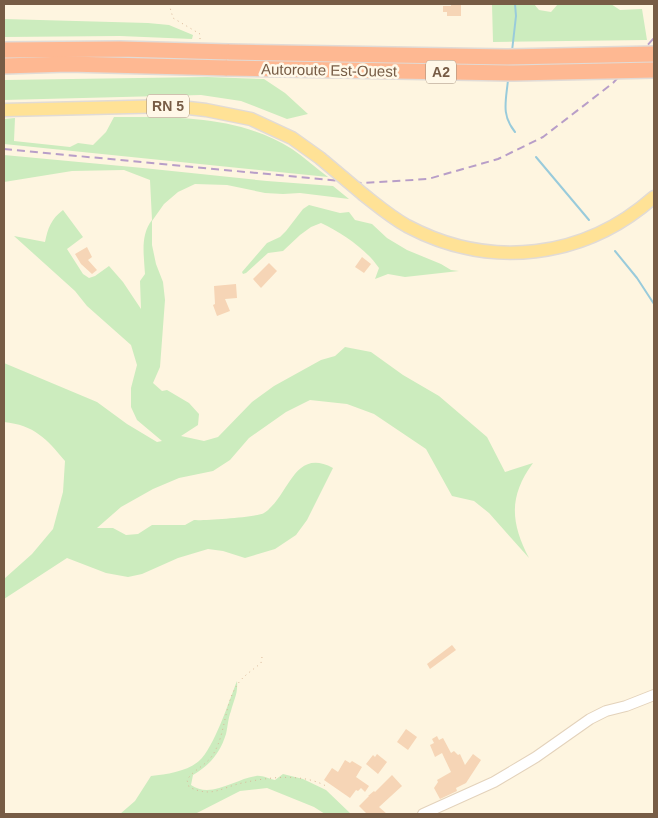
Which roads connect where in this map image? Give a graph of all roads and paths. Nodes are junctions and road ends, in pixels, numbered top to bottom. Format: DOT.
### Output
graph roads {
  1 [pos="169,4"];
  2 [pos="4,50"];
  3 [pos="201,51"];
  4 [pos="654,54"];
  5 [pos="228,60"];
  6 [pos="4,66"];
  7 [pos="654,70"];
  8 [pos="4,110"];
  9 [pos="654,197"];
  10 [pos="262,657"];
  11 [pos="654,695"];
  12 [pos="326,786"];
  13 [pos="423,814"];
  1 -- 3 [label="path"];
  2 -- 3 [label="highway, Autoroute Est-Ouest / A2"];
  3 -- 5 [label="highway, Autoroute Est-Ouest / A2"];
  4 -- 5 [label="highway, Autoroute Est-Ouest / A2, bridge"];
  5 -- 6 [label="highway, Autoroute Est-Ouest / A2"];
  5 -- 7 [label="highway, Autoroute Est-Ouest / A2, bridge"];
  8 -- 9 [label="main road, RN 5, bridge"];
  10 -- 12 [label="path"];
  11 -- 13 [label="street"];
}
